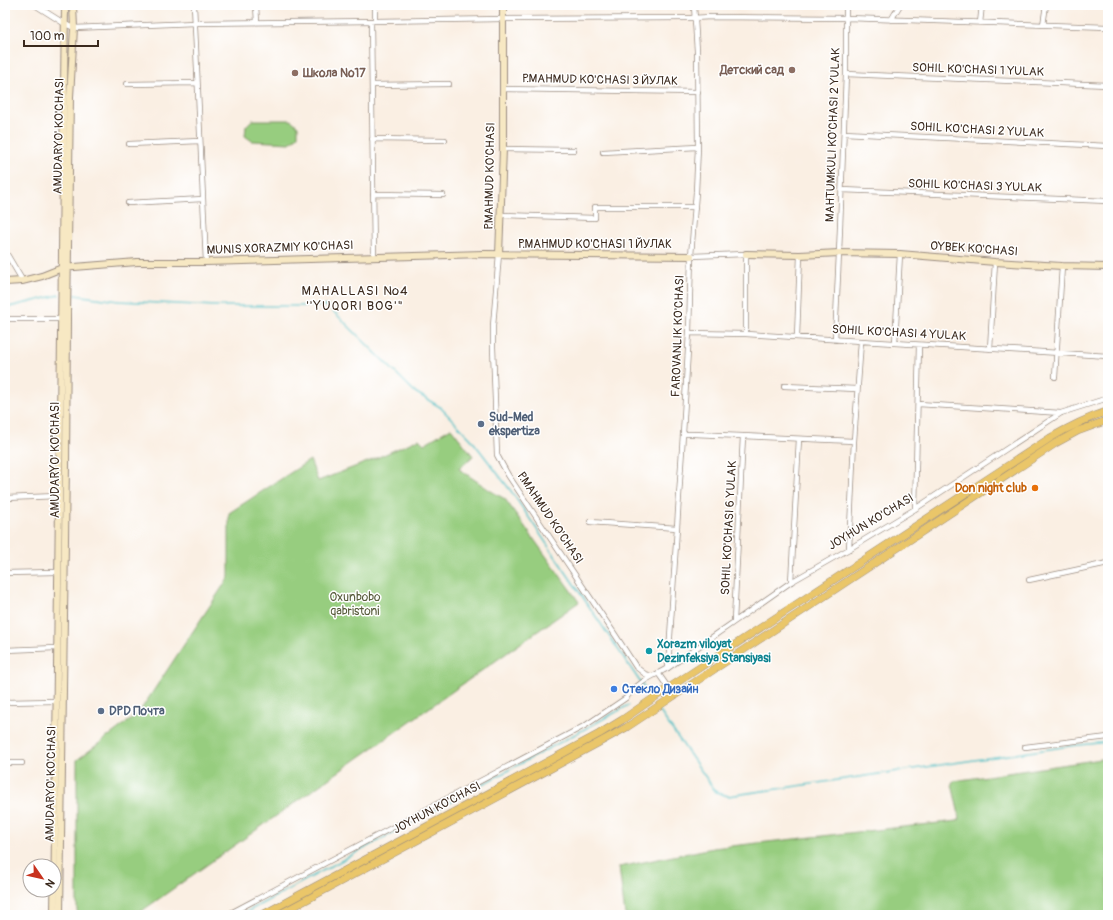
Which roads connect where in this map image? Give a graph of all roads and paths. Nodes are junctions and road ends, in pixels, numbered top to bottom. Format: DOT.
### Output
graph roads {
  1 [pos="35,5"];
  2 [pos="65,5"];
  3 [pos="73,5"];
  4 [pos="194,5"];
  5 [pos="256,5"];
  6 [pos="375,5"];
  7 [pos="503,5"];
  8 [pos="694,5"];
  9 [pos="846,5"];
  10 [pos="900,5"];
  11 [pos="982,5"];
  12 [pos="1046,5"];
  13 [pos="693,18"];
  14 [pos="847,18"];
  15 [pos="503,19"];
  16 [pos="891,20"];
  17 [pos="373,21"];
  18 [pos="257,22"];
  19 [pos="195,23"];
  20 [pos="980,23"];
  21 [pos="65,24"];
  22 [pos="1043,25"];
  23 [pos="1108,27"];
  24 [pos="74,28"];
  25 [pos="846,74"];
  26 [pos="197,83"];
  27 [pos="127,84"];
  28 [pos="449,84"];
  29 [pos="372,85"];
  30 [pos="1108,85"];
  31 [pos="503,89"];
  32 [pos="698,92"];
  33 [pos="844,133"];
  34 [pos="372,139"];
  35 [pos="445,140"];
  36 [pos="200,141"];
  37 [pos="129,144"];
  38 [pos="1108,146"];
  39 [pos="698,147"];
  40 [pos="503,149"];
  41 [pos="574,150"];
  42 [pos="603,152"];
  43 [pos="842,190"];
  44 [pos="373,194"];
  45 [pos="443,195"];
  46 [pos="203,199"];
  47 [pos="1108,201"];
  48 [pos="128,203"];
  49 [pos="695,207"];
  50 [pos="501,214"];
  51 [pos="5,251"];
  52 [pos="839,253"];
  53 [pos="500,254"];
  54 [pos="746,254"];
  55 [pos="900,254"];
  56 [pos="800,255"];
  57 [pos="691,256"];
  58 [pos="374,257"];
  59 [pos="206,262"];
  60 [pos="995,262"];
  61 [pos="1062,266"];
  62 [pos="65,267"];
  63 [pos="1108,267"];
  64 [pos="21,278"];
  65 [pos="5,282"];
  66 [pos="5,319"];
  67 [pos="61,319"];
  68 [pos="689,333"];
  69 [pos="746,334"];
  70 [pos="797,337"];
  71 [pos="834,340"];
  72 [pos="861,341"];
  73 [pos="895,343"];
  74 [pos="919,345"];
  75 [pos="493,347"];
  76 [pos="990,349"];
  77 [pos="1056,353"];
  78 [pos="1108,356"];
  79 [pos="1055,376"];
  80 [pos="784,386"];
  81 [pos="858,389"];
  82 [pos="1108,398"];
  83 [pos="918,404"];
  84 [pos="1108,411"];
  85 [pos="1061,413"];
  86 [pos="1108,420"];
  87 [pos="684,434"];
  88 [pos="744,436"];
  89 [pos="799,439"];
  90 [pos="854,441"];
  91 [pos="495,459"];
  92 [pos="58,496"];
  93 [pos="5,498"];
  94 [pos="915,509"];
  95 [pos="590,522"];
  96 [pos="677,528"];
  97 [pos="849,549"];
  98 [pos="1108,563"];
  99 [pos="57,572"];
  100 [pos="65,572"];
  101 [pos="5,573"];
  102 [pos="1029,580"];
  103 [pos="791,582"];
  104 [pos="734,621"];
  105 [pos="56,648"];
  106 [pos="5,650"];
  107 [pos="668,668"];
  108 [pos="658,673"];
  109 [pos="651,676"];
  110 [pos="666,690"];
  111 [pos="672,697"];
  112 [pos="56,701"];
  113 [pos="5,702"];
  114 [pos="1108,737"];
  115 [pos="1025,747"];
  116 [pos="5,763"];
  117 [pos="22,763"];
  118 [pos="54,915"];
  119 [pos="60,915"];
  120 [pos="227,915"];
  121 [pos="262,915"];
  122 [pos="278,915"];
  1 -- 21 [label="street"];
  2 -- 21 [label="street, AMUDARYO' KO'CHASI"];
  3 -- 24 [label="street, AMUDARYO' KO'CHASI"];
  4 -- 19 [label="street"];
  5 -- 18 [label="street"];
  6 -- 17 [label="street"];
  7 -- 15 [label="street, P.MAHMUD KO'CHASI"];
  8 -- 13 [label="street, FAROVANLIK KO'CHASI"];
  9 -- 14 [label="street, MAHTUMKULI KO'CHASI 2 YULAK"];
  10 -- 16 [label="street"];
  11 -- 20 [label="street"];
  12 -- 22 [label="street"];
  13 -- 14 [label="street"];
  13 -- 15 [label="street"];
  13 -- 32 [label="street, FAROVANLIK KO'CHASI"];
  14 -- 16 [label="street"];
  14 -- 25 [label="street, MAHTUMKULI KO'CHASI 2 YULAK"];
  15 -- 17 [label="street"];
  15 -- 31 [label="street, P.MAHMUD KO'CHASI"];
  16 -- 20 [label="street"];
  17 -- 18 [label="street"];
  17 -- 29 [label="street"];
  18 -- 19 [label="street"];
  19 -- 24 [label="street"];
  19 -- 26 [label="street"];
  20 -- 22 [label="street"];
  21 -- 24 [label="street"];
  21 -- 62 [label="street, AMUDARYO' KO'CHASI"];
  22 -- 23 [label="street"];
  24 -- 62 [label="street, AMUDARYO' KO'CHASI"];
  25 -- 30 [label="street, SOHIL KO'CHASI 1 YULAK"];
  25 -- 33 [label="street, MAHTUMKULI KO'CHASI 2 YULAK"];
  26 -- 27 [label="street"];
  26 -- 36 [label="street"];
  28 -- 29 [label="street"];
  29 -- 34 [label="street"];
  31 -- 32 [label="street, P.MAHMUD KO'CHASI 3 ЙУЛАК"];
  31 -- 40 [label="street, P.MAHMUD KO'CHASI"];
  32 -- 39 [label="street, FAROVANLIK KO'CHASI"];
  33 -- 38 [label="street, SOHIL KO'CHASI 2 YULAK"];
  33 -- 43 [label="street, MAHTUMKULI KO'CHASI 2 YULAK"];
  34 -- 35 [label="street"];
  34 -- 44 [label="street"];
  36 -- 37 [label="street"];
  36 -- 46 [label="street"];
  39 -- 42 [label="street"];
  39 -- 49 [label="street, FAROVANLIK KO'CHASI"];
  40 -- 41 [label="street"];
  40 -- 50 [label="street, P.MAHMUD KO'CHASI"];
  43 -- 47 [label="street, SOHIL KO'CHASI 3 YULAK"];
  43 -- 52 [label="street, MAHTUMKULI KO'CHASI 2 YULAK"];
  44 -- 45 [label="street"];
  44 -- 58 [label="street"];
  46 -- 48 [label="street"];
  46 -- 59 [label="street"];
  49 -- 50 [label="street"];
  49 -- 57 [label="street, FAROVANLIK KO'CHASI"];
  50 -- 53 [label="street, P.MAHMUD KO'CHASI"];
  51 -- 64 [label="street"];
  52 -- 55 [label="street, OYBEK KO'CHASI"];
  52 -- 56 [label="street, OYBEK KO'CHASI"];
  52 -- 71 [label="street"];
  53 -- 57 [label="street, P.MAHMUD KO'CHASI 1 ЙУЛАК"];
  53 -- 58 [label="street, MUNIS XORAZMIY KO'CHASI"];
  53 -- 75 [label="street, P.MAHMUD KO'CHASI"];
  54 -- 56 [label="street, OYBEK KO'CHASI"];
  54 -- 57 [label="street, OYBEK KO'CHASI"];
  54 -- 69 [label="street"];
  55 -- 60 [label="street, OYBEK KO'CHASI"];
  55 -- 73 [label="street"];
  56 -- 70 [label="street"];
  57 -- 68 [label="street, FAROVANLIK KO'CHASI"];
  58 -- 59 [label="street, MUNIS XORAZMIY KO'CHASI"];
  59 -- 62 [label="street, MUNIS XORAZMIY KO'CHASI"];
  60 -- 61 [label="street, OYBEK KO'CHASI"];
  60 -- 76 [label="street"];
  61 -- 63 [label="street, OYBEK KO'CHASI"];
  61 -- 77 [label="street"];
  62 -- 65 [label="street, MUNIS XORAZMIY KO'CHASI"];
  62 -- 67 [label="street, AMUDARYO' KO'CHASI"];
  62 -- 100 [label="street, AMUDARYO' KO'CHASI"];
  66 -- 67 [label="street"];
  67 -- 92 [label="street, AMUDARYO' KO'CHASI"];
  68 -- 69 [label="street, SOHIL KO'CHASI 4 YULAK"];
  68 -- 87 [label="street, FAROVANLIK KO'CHASI"];
  69 -- 70 [label="street, SOHIL KO'CHASI 4 YULAK"];
  70 -- 71 [label="street, SOHIL KO'CHASI 4 YULAK"];
  71 -- 72 [label="street, SOHIL KO'CHASI 4 YULAK"];
  72 -- 73 [label="street, SOHIL KO'CHASI 4 YULAK"];
  72 -- 81 [label="street"];
  73 -- 74 [label="street, SOHIL KO'CHASI 4 YULAK"];
  74 -- 76 [label="street, SOHIL KO'CHASI 4 YULAK"];
  74 -- 83 [label="street"];
  75 -- 91 [label="street, P.MAHMUD KO'CHASI"];
  75 -- 109 [label="street, P.MAHMUD KO'CHASI"];
  76 -- 77 [label="street, SOHIL KO'CHASI 4 YULAK"];
  77 -- 78 [label="street, SOHIL KO'CHASI 4 YULAK"];
  77 -- 79 [label="street"];
  80 -- 81 [label="street"];
  81 -- 90 [label="street"];
  82 -- 85 [label="street, JOYHUN KO'CHASI"];
  83 -- 85 [label="street"];
  83 -- 94 [label="street"];
  84 -- 110 [label="main road"];
  85 -- 94 [label="street, JOYHUN KO'CHASI"];
  86 -- 111 [label="main road"];
  87 -- 88 [label="street"];
  87 -- 96 [label="street, FAROVANLIK KO'CHASI"];
  88 -- 89 [label="street"];
  88 -- 104 [label="street, SOHIL KO'CHASI 6 YULAK"];
  89 -- 90 [label="street"];
  89 -- 103 [label="street"];
  90 -- 97 [label="street"];
  92 -- 93 [label="street"];
  92 -- 99 [label="street, AMUDARYO' KO'CHASI"];
  94 -- 97 [label="street, JOYHUN KO'CHASI"];
  95 -- 96 [label="street"];
  96 -- 107 [label="street, FAROVANLIK KO'CHASI"];
  97 -- 103 [label="street, JOYHUN KO'CHASI"];
  98 -- 102 [label="street"];
  99 -- 100 [label="street"];
  99 -- 101 [label="street"];
  99 -- 105 [label="street, AMUDARYO' KO'CHASI"];
  100 -- 119 [label="street, AMUDARYO' KO'CHASI"];
  103 -- 104 [label="street, JOYHUN KO'CHASI"];
  104 -- 107 [label="street, JOYHUN KO'CHASI"];
  105 -- 106 [label="street"];
  105 -- 112 [label="street, AMUDARYO' KO'CHASI"];
  107 -- 108 [label="street, JOYHUN KO'CHASI"];
  108 -- 109 [label="street, JOYHUN KO'CHASI"];
  108 -- 110 [label="street"];
  109 -- 120 [label="street, JOYHUN KO'CHASI"];
  110 -- 111 [label="street"];
  110 -- 121 [label="main road, JOYHUN KO'CHASI"];
  111 -- 122 [label="main road, JOYHUN KO'CHASI"];
  112 -- 113 [label="street"];
  112 -- 118 [label="street, AMUDARYO' KO'CHASI"];
  114 -- 115 [label="street"];
  116 -- 117 [label="street"];
}
